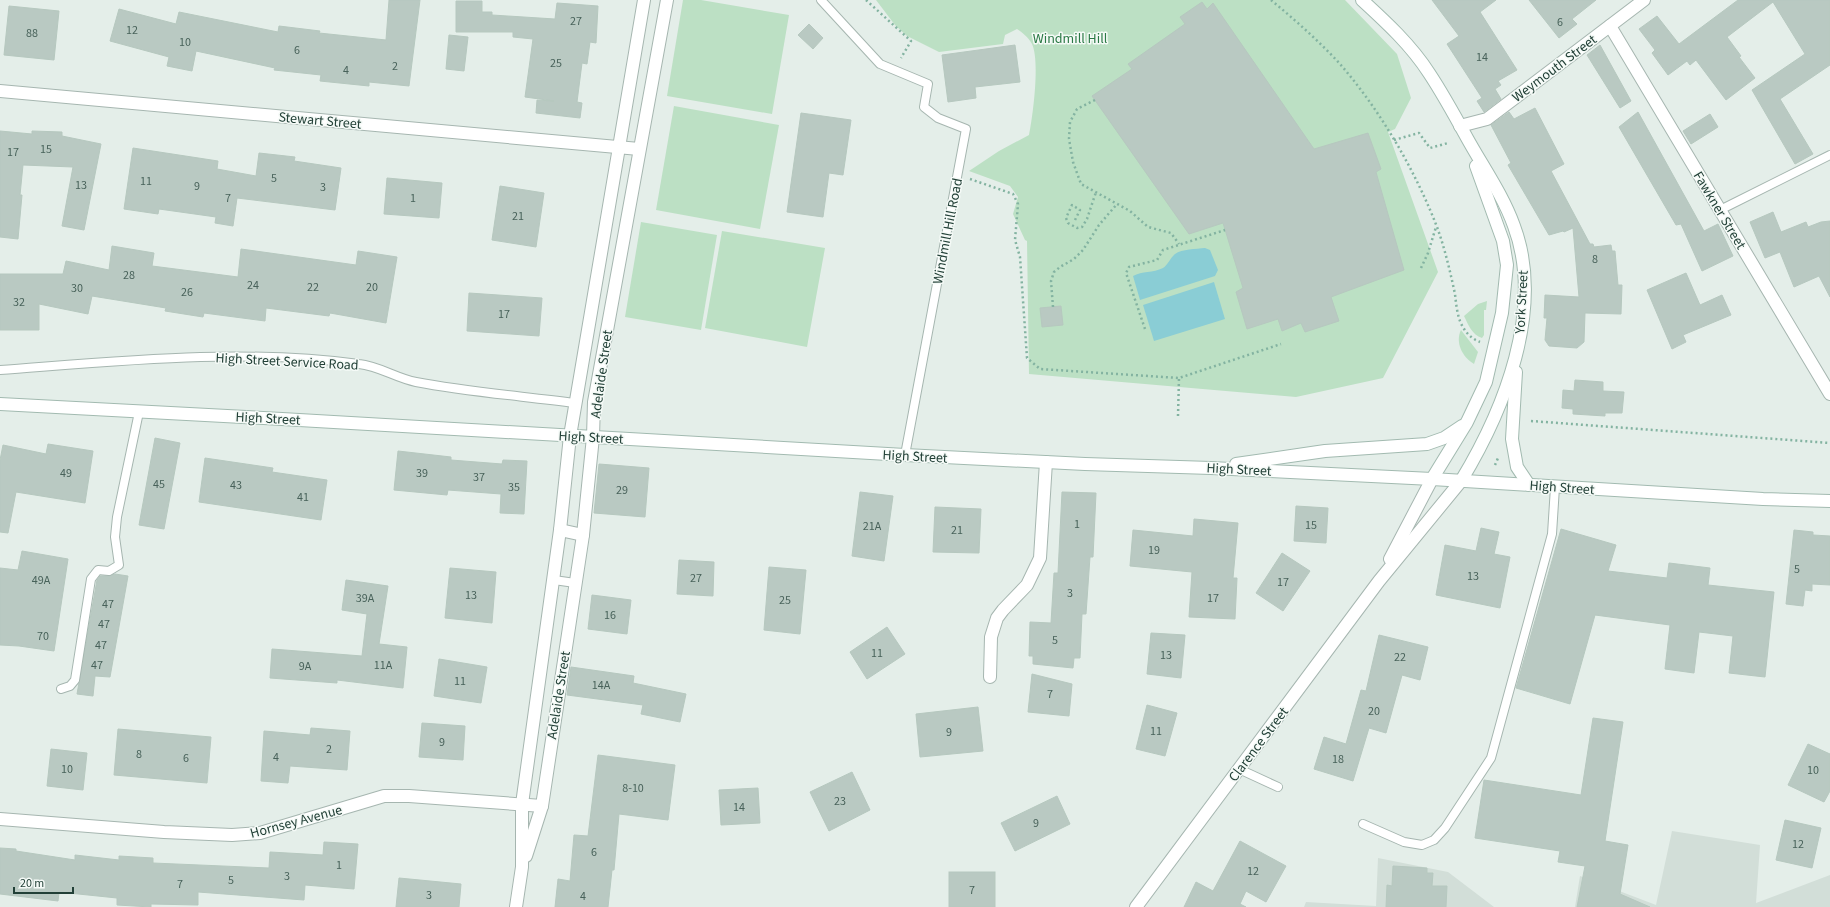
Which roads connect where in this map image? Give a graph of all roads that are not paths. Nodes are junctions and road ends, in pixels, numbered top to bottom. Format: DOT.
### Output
graph roads {
  1 [pos="644,0"];
  2 [pos="667,0"];
  3 [pos="821,0"];
  4 [pos="1362,0"];
  5 [pos="1644,0"];
  6 [pos="1610,26"];
  7 [pos="636,49"];
  8 [pos="657,52"];
  9 [pos="0,90"];
  10 [pos="1460,126"];
  11 [pos="619,147"];
  12 [pos="639,149"];
  13 [pos="1830,155"];
  14 [pos="1720,210"];
  15 [pos="592,306"];
  16 [pos="611,308"];
  17 [pos="1518,342"];
  18 [pos="0,370"];
  19 [pos="1830,394"];
  20 [pos="594,402"];
  21 [pos="575,403"];
  22 [pos="0,404"];
  23 [pos="139,412"];
  24 [pos="1467,422"];
  25 [pos="570,436"];
  26 [pos="593,437"];
  27 [pos="904,455"];
  28 [pos="1046,462"];
  29 [pos="1211,468"];
  30 [pos="1432,479"];
  31 [pos="1461,481"];
  32 [pos="1530,485"];
  33 [pos="1555,487"];
  34 [pos="1830,501"];
  35 [pos="560,530"];
  36 [pos="583,534"];
  37 [pos="554,580"];
  38 [pos="1379,581"];
  39 [pos="575,583"];
  40 [pos="548,619"];
  41 [pos="569,622"];
  42 [pos="990,677"];
  43 [pos="538,687"];
  44 [pos="61,689"];
  45 [pos="559,690"];
  46 [pos="530,744"];
  47 [pos="550,748"];
  48 [pos="1239,769"];
  49 [pos="1278,787"];
  50 [pos="522,804"];
  51 [pos="542,806"];
  52 [pos="0,819"];
  53 [pos="1364,824"];
  54 [pos="522,867"];
  55 [pos="516,907"];
  56 [pos="1136,907"];
  1 -- 7 [label="street, Adelaide Street"];
  2 -- 8 [label="street, Adelaide Street"];
  3 -- 27 [label="lane, Windmill Hill Road"];
  4 -- 10 [label="street, York Street"];
  5 -- 6 [label="street, Weymouth Street"];
  6 -- 10 [label="street, Weymouth Street"];
  6 -- 14 [label="street, Fawkner Street"];
  7 -- 8 [label="street"];
  7 -- 11 [label="street, Adelaide Street"];
  8 -- 12 [label="street, Adelaide Street"];
  9 -- 11 [label="street, Stewart Street"];
  10 -- 17 [label="street, York Street"];
  10 -- 24 [label="street, York Street"];
  11 -- 12 [label="street, Stewart Street"];
  11 -- 15 [label="street, Adelaide Street"];
  12 -- 16 [label="street, Adelaide Street"];
  13 -- 14 [label="lane"];
  14 -- 19 [label="street, Fawkner Street"];
  15 -- 16 [label="street"];
  15 -- 21 [label="street, Adelaide Street"];
  16 -- 20 [label="street, Adelaide Street"];
  17 -- 31 [label="street, York Street"];
  17 -- 32 [label="street"];
  18 -- 21 [label="lane, High Street Service Road"];
  20 -- 21 [label="street, High Street Service Road"];
  20 -- 26 [label="street, Adelaide Street"];
  21 -- 25 [label="street, Adelaide Street"];
  22 -- 23 [label="street, High Street"];
  23 -- 25 [label="street, High Street"];
  23 -- 44 [label="lane"];
  24 -- 29 [label="street"];
  24 -- 30 [label="street, York Street"];
  25 -- 26 [label="street, High Street"];
  25 -- 35 [label="street, Adelaide Street"];
  26 -- 27 [label="street, High Street"];
  26 -- 36 [label="street, Adelaide Street"];
  27 -- 28 [label="street, High Street"];
  28 -- 29 [label="street, High Street"];
  28 -- 42 [label="street"];
  29 -- 30 [label="street, High Street"];
  30 -- 31 [label="street, High Street"];
  30 -- 38 [label="street, Clarence Street"];
  31 -- 32 [label="street, High Street"];
  31 -- 38 [label="street, Clarence Street"];
  32 -- 33 [label="street, High Street"];
  33 -- 34 [label="street, High Street"];
  33 -- 53 [label="lane"];
  35 -- 36 [label="street"];
  35 -- 37 [label="street, Adelaide Street"];
  36 -- 39 [label="street, Adelaide Street"];
  37 -- 39 [label="lane"];
  37 -- 40 [label="street, Adelaide Street"];
  38 -- 48 [label="street, Clarence Street"];
  39 -- 41 [label="street, Adelaide Street"];
  40 -- 41 [label="street"];
  40 -- 43 [label="street, Adelaide Street"];
  41 -- 45 [label="street, Adelaide Street"];
  43 -- 45 [label="street"];
  43 -- 46 [label="street, Adelaide Street"];
  45 -- 47 [label="street, Adelaide Street"];
  46 -- 47 [label="street"];
  46 -- 50 [label="street, Adelaide Street"];
  47 -- 51 [label="street, Adelaide Street"];
  48 -- 49 [label="lane"];
  48 -- 56 [label="street, Clarence Street"];
  50 -- 51 [label="street, Hornsey Avenue"];
  50 -- 52 [label="street, Hornsey Avenue"];
  50 -- 54 [label="street, Adelaide Street"];
  51 -- 54 [label="street, Adelaide Street"];
  54 -- 55 [label="street, Adelaide Street"];
}
